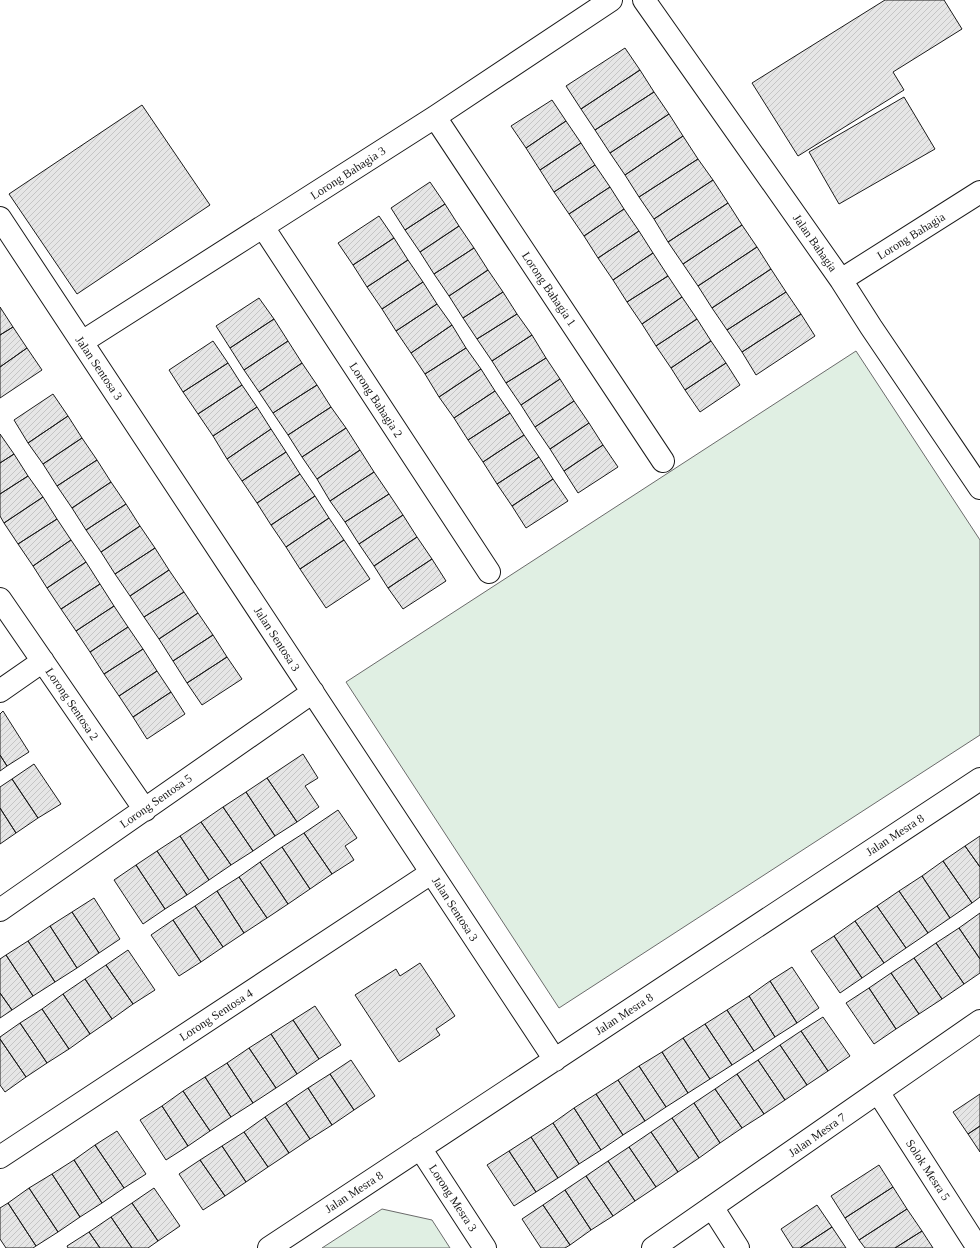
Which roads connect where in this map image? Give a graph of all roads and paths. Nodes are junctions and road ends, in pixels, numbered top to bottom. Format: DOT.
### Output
graph roads {
  1 [pos="611,0"];
  2 [pos="644,0"];
  3 [pos="436,117"];
  4 [pos="980,192"];
  5 [pos="0,218"];
  6 [pos="263,227"];
  7 [pos="841,280"];
  8 [pos="82,342"];
  9 [pos="663,461"];
  10 [pos="980,488"];
  11 [pos="489,572"];
  12 [pos="0,599"];
  13 [pos="43,661"];
  14 [pos="0,691"];
  15 [pos="313,692"];
  16 [pos="980,780"];
  17 [pos="144,810"];
  18 [pos="431,873"];
  19 [pos="0,910"];
  20 [pos="980,1022"];
  21 [pos="555,1060"];
  22 [pos="878,1092"];
  23 [pos="420,1148"];
  24 [pos="0,1157"];
  25 [pos="712,1207"];
  26 [pos="269,1248"];
  27 [pos="485,1248"];
  28 [pos="653,1248"];
  29 [pos="738,1248"];
  30 [pos="978,1248"];
  1 -- 3 [label="street, Lorong Bahagia 3"];
  2 -- 7 [label="street, Jalan Bahagia"];
  3 -- 6 [label="street, Lorong Bahagia 3"];
  3 -- 9 [label="street, Lorong Bahagia 1"];
  4 -- 7 [label="street, Lorong Bahagia"];
  5 -- 8 [label="street, Jalan Sentosa 3"];
  6 -- 8 [label="street, Lorong Bahagia 3"];
  6 -- 11 [label="street, Lorong Bahagia 2"];
  7 -- 10 [label="street, Jalan Bahagia"];
  8 -- 15 [label="street, Jalan Sentosa 3"];
  12 -- 13 [label="street, Lorong Sentosa 2"];
  13 -- 14 [label="street"];
  13 -- 17 [label="street, Lorong Sentosa 2"];
  15 -- 17 [label="street, Lorong Sentosa 5"];
  15 -- 18 [label="street, Jalan Sentosa 3"];
  16 -- 21 [label="street, Jalan Mesra 8"];
  17 -- 19 [label="street, Lorong Sentosa 5"];
  18 -- 21 [label="street, Jalan Sentosa 3"];
  18 -- 24 [label="street, Lorong Sentosa 4"];
  20 -- 22 [label="street, Jalan Mesra 7"];
  21 -- 23 [label="street, Jalan Mesra 8"];
  22 -- 25 [label="street, Jalan Mesra 7"];
  22 -- 30 [label="street, Solok Mesra 5"];
  23 -- 26 [label="street, Jalan Mesra 8"];
  23 -- 27 [label="street, Lorong Mesra 3"];
  25 -- 28 [label="street, Jalan Mesra 7"];
  25 -- 29 [label="street"];
}
